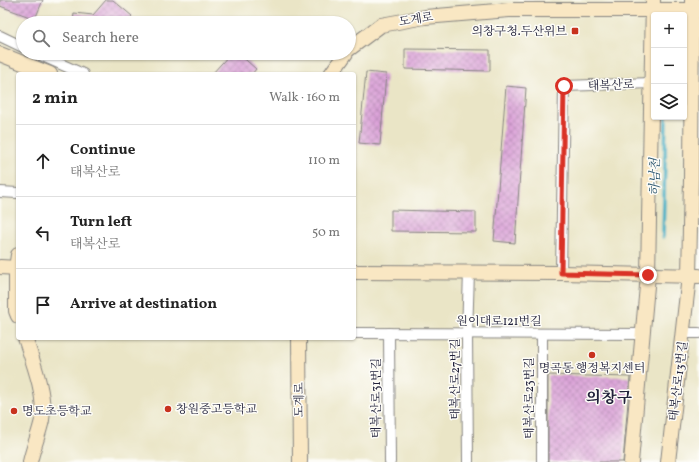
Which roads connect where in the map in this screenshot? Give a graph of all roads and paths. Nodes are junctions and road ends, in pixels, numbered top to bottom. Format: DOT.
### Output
graph roads {
  1 [pos="510,5"];
  2 [pos="655,7"];
  3 [pos="692,8"];
  4 [pos="0,36"];
  5 [pos="16,44"];
  6 [pos="356,44"];
  7 [pos="653,48"];
  8 [pos="0,54"];
  9 [pos="51,60"];
  10 [pos="341,60"];
  11 [pos="45,72"];
  12 [pos="78,72"];
  13 [pos="332,72"];
  14 [pos="651,83"];
  15 [pos="652,84"];
  16 [pos="695,100"];
  17 [pos="695,180"];
  18 [pos="0,192"];
  19 [pos="16,193"];
  20 [pos="16,264"];
  21 [pos="0,268"];
  22 [pos="356,272"];
  23 [pos="469,272"];
  24 [pos="561,273"];
  25 [pos="650,275"];
  26 [pos="690,276"];
  27 [pos="356,333"];
  28 [pos="389,333"];
  29 [pos="683,333"];
  30 [pos="699,333"];
  31 [pos="467,334"];
  32 [pos="542,334"];
  33 [pos="643,334"];
  34 [pos="26,340"];
  35 [pos="299,340"];
  36 [pos="30,462"];
  37 [pos="300,462"];
  38 [pos="390,462"];
  39 [pos="468,462"];
  40 [pos="542,462"];
  41 [pos="631,462"];
  42 [pos="668,462"];
  1 -- 2 [label="street, 도계로"];
  1 -- 6 [label="street, 도계로"];
  2 -- 3 [label="street, 도계로"];
  2 -- 7 [label="street"];
  3 -- 16 [label="street, 태복산로13번길"];
  4 -- 5 [label="street"];
  8 -- 11 [label="street"];
  9 -- 12 [label="street"];
  10 -- 13 [label="street"];
  14 -- 24 [label="street, 태복산로"];
  15 -- 25 [label="street"];
  16 -- 17 [label="street, 태복산로13번길"];
  17 -- 26 [label="street, 태복산로13번길"];
  18 -- 19 [label="street"];
  20 -- 21 [label="street"];
  22 -- 23 [label="street"];
  23 -- 24 [label="street"];
  23 -- 31 [label="street, 태복산로27번길"];
  24 -- 25 [label="street"];
  25 -- 26 [label="street"];
  25 -- 33 [label="street"];
  26 -- 29 [label="street, 태복산로13번길"];
  27 -- 28 [label="street, 원이대로121번길"];
  28 -- 31 [label="street, 원이대로121번길"];
  28 -- 38 [label="street, 태복산로31번길"];
  29 -- 30 [label="street"];
  29 -- 42 [label="street, 태복산로13번길"];
  31 -- 32 [label="street, 원이대로121번길"];
  31 -- 39 [label="street, 태복산로27번길"];
  32 -- 33 [label="street, 원이대로121번길"];
  32 -- 40 [label="street, 태복산로23번길"];
  33 -- 41 [label="street"];
  34 -- 36 [label="street"];
  35 -- 37 [label="street, 도계로"];
}
